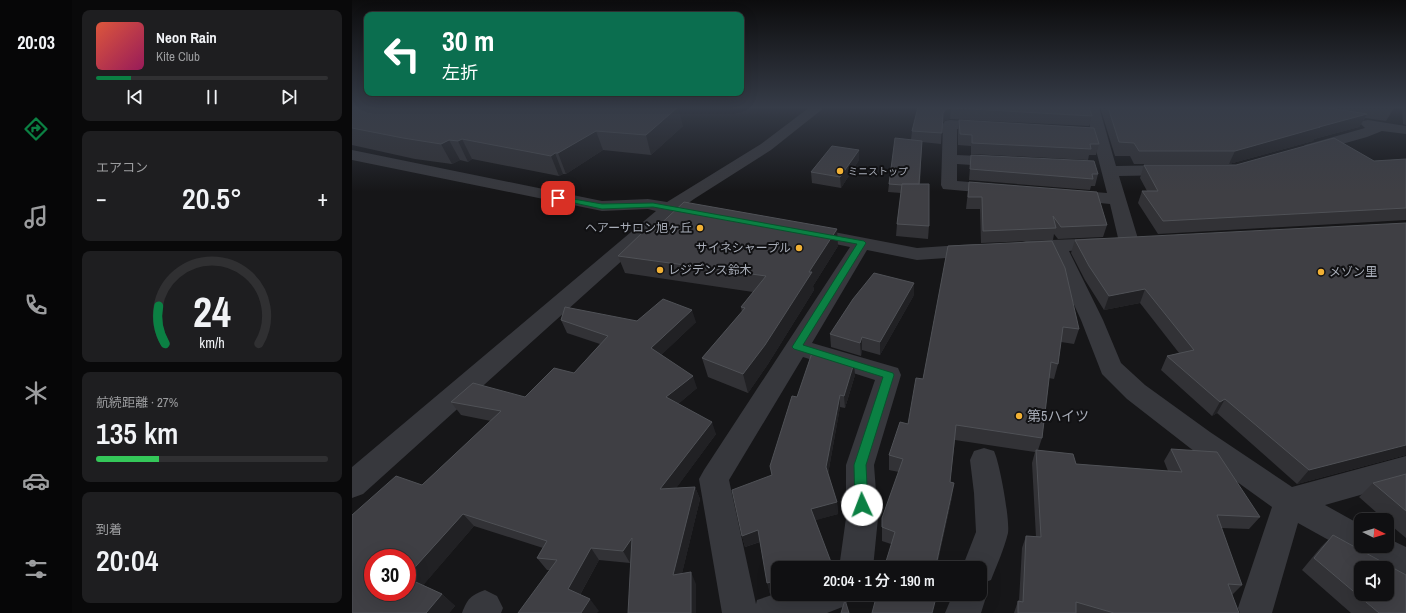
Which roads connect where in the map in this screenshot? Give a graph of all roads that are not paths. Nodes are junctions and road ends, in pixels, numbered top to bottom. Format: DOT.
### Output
graph roads {
  1 [pos="781,136"];
  2 [pos="950,136"];
  3 [pos="1093,136"];
  4 [pos="1356,136"];
  5 [pos="1296,152"];
  6 [pos="352,155"];
  7 [pos="950,159"];
  8 [pos="375,160"];
  9 [pos="1018,163"];
  10 [pos="1105,169"];
  11 [pos="1188,170"];
  12 [pos="352,171"];
  13 [pos="1010,190"];
  14 [pos="1056,194"];
  15 [pos="1118,199"];
  16 [pos="670,208"];
  17 [pos="696,213"];
  18 [pos="792,230"];
  19 [pos="862,243"];
  20 [pos="1057,246"];
  21 [pos="797,347"];
  22 [pos="984,460"];
  23 [pos="1406,470"];
  24 [pos="352,485"];
  25 [pos="1289,502"];
  26 [pos="1354,538"];
  27 [pos="1384,553"];
  28 [pos="857,561"];
  29 [pos="982,561"];
  30 [pos="1406,564"];
  31 [pos="810,601"];
  32 [pos="967,601"];
  33 [pos="1256,608"];
  34 [pos="740,613"];
  35 [pos="770,613"];
  36 [pos="963,613"];
  1 -- 16 [label="street"];
  2 -- 7 [label="street"];
  3 -- 10 [label="street"];
  4 -- 5 [label="street"];
  6 -- 8 [label="street"];
  7 -- 9 [label="street"];
  7 -- 13 [label="street"];
  8 -- 12 [label="street"];
  8 -- 16 [label="street"];
  10 -- 11 [label="street"];
  10 -- 15 [label="street"];
  14 -- 15 [label="street"];
  15 -- 20 [label="street"];
  16 -- 17 [label="street"];
  16 -- 24 [label="street"];
  18 -- 19 [label="street"];
  19 -- 20 [label="street"];
  19 -- 21 [label="street"];
  20 -- 25 [label="street"];
  21 -- 28 [label="street"];
  21 -- 34 [label="street"];
  22 -- 29 [label="street"];
  23 -- 25 [label="street"];
  25 -- 26 [label="street"];
  25 -- 33 [label="street"];
  27 -- 30 [label="street"];
  31 -- 35 [label="street"];
  32 -- 36 [label="street"];
}
